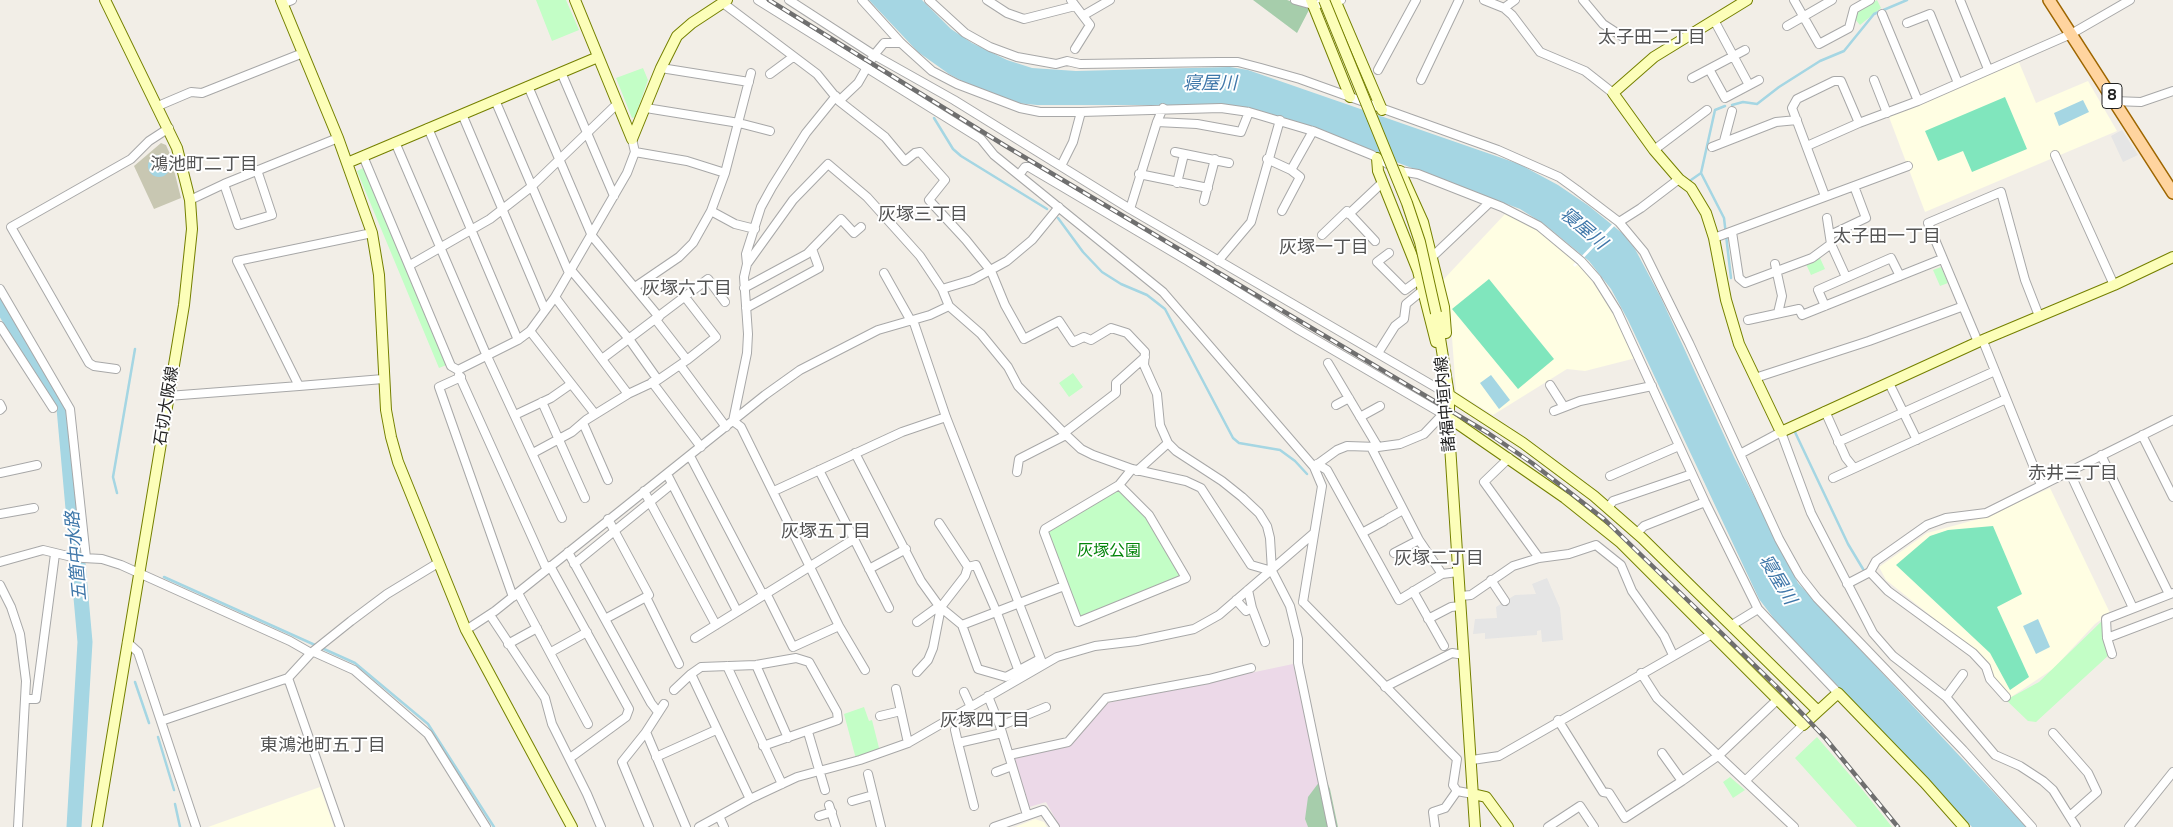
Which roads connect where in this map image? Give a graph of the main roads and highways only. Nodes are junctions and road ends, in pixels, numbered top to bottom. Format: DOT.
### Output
graph roads {
  1 [pos="2050,0"];
  2 [pos="2173,194"];
  1 -- 2 [label="main road, 8"];
}
